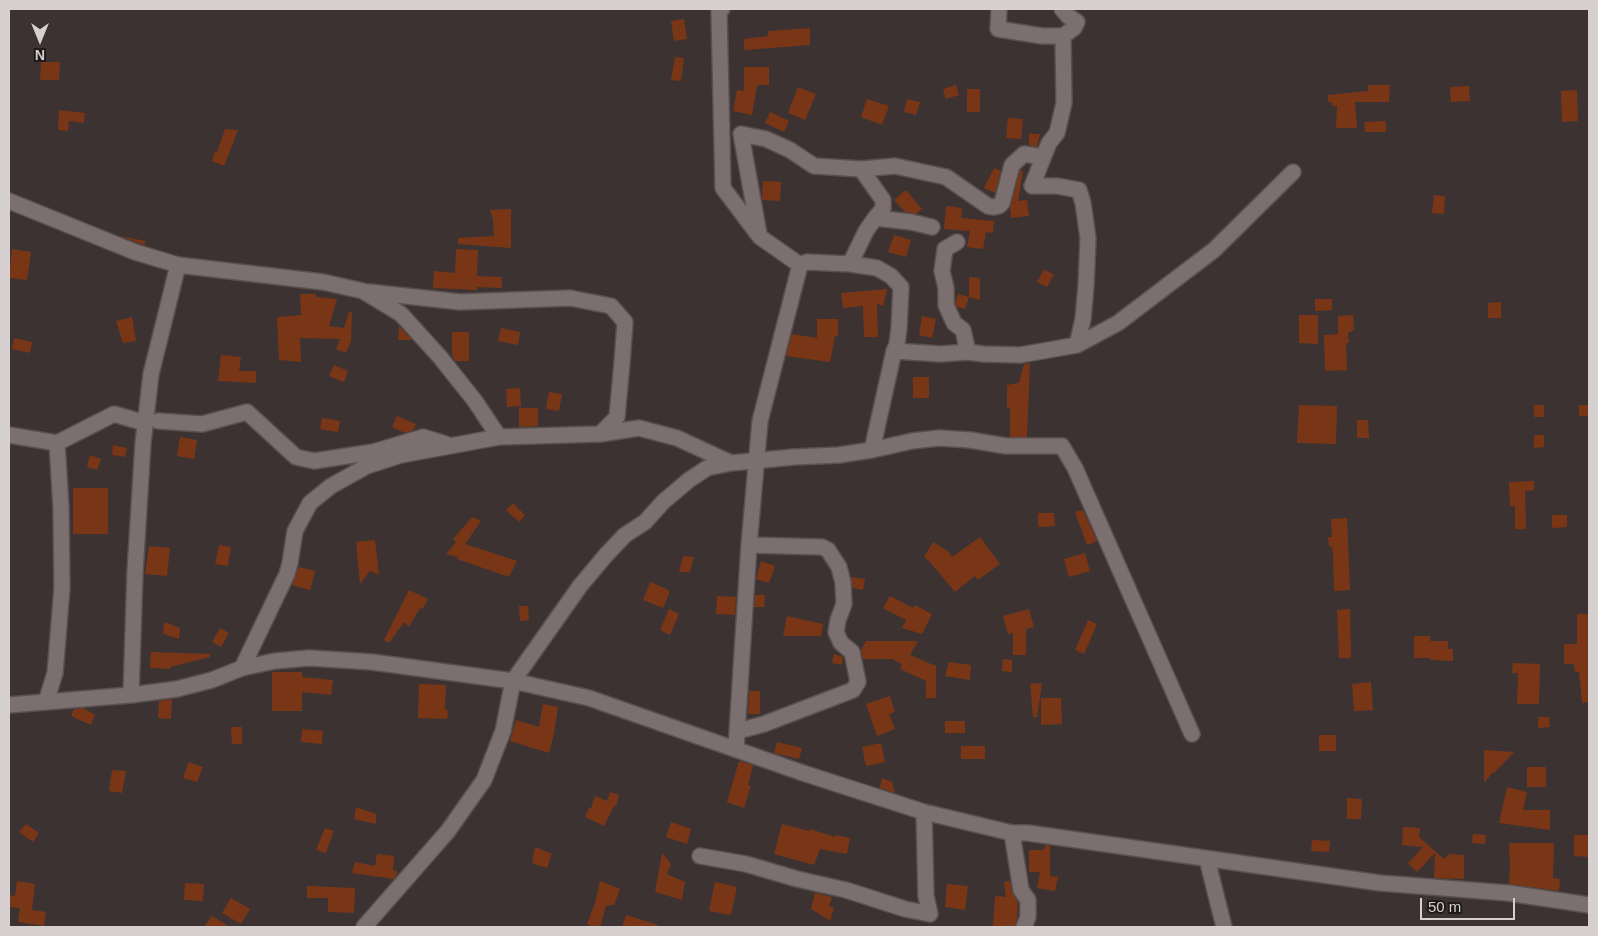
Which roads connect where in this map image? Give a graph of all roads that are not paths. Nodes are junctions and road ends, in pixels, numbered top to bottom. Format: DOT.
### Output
graph roads {
  1 [pos="722,9"];
  2 [pos="999,9"];
  3 [pos="1062,9"];
  4 [pos="1063,36"];
  5 [pos="720,116"];
  6 [pos="741,134"];
  7 [pos="1044,157"];
  8 [pos="861,169"];
  9 [pos="1294,172"];
  10 [pos="9,201"];
  11 [pos="875,218"];
  12 [pos="932,227"];
  13 [pos="760,237"];
  14 [pos="957,242"];
  15 [pos="850,264"];
  16 [pos="178,265"];
  17 [pos="800,265"];
  18 [pos="363,291"];
  19 [pos="1077,345"];
  20 [pos="894,351"];
  21 [pos="968,352"];
  22 [pos="152,422"];
  23 [pos="600,434"];
  24 [pos="9,435"];
  25 [pos="499,437"];
  26 [pos="57,443"];
  27 [pos="450,446"];
  28 [pos="872,450"];
  29 [pos="756,461"];
  30 [pos="731,463"];
  31 [pos="749,545"];
  32 [pos="242,668"];
  33 [pos="513,681"];
  34 [pos="131,695"];
  35 [pos="46,702"];
  36 [pos="9,705"];
  37 [pos="738,731"];
  38 [pos="1192,734"];
  39 [pos="736,748"];
  40 [pos="924,812"];
  41 [pos="1012,833"];
  42 [pos="700,856"];
  43 [pos="1207,859"];
  44 [pos="1589,905"];
  45 [pos="930,921"];
  46 [pos="364,927"];
  47 [pos="1024,927"];
  48 [pos="1224,927"];
  1 -- 5 [label="street"];
  2 -- 4 [label="street"];
  3 -- 4 [label="street"];
  4 -- 7 [label="street"];
  5 -- 6 [label="street"];
  5 -- 13 [label="street"];
  6 -- 8 [label="street"];
  6 -- 13 [label="street"];
  7 -- 8 [label="street"];
  7 -- 19 [label="street"];
  8 -- 11 [label="street"];
  9 -- 19 [label="street"];
  10 -- 16 [label="street"];
  11 -- 12 [label="street"];
  11 -- 15 [label="street"];
  13 -- 17 [label="street"];
  14 -- 21 [label="street"];
  15 -- 17 [label="street"];
  15 -- 20 [label="street"];
  16 -- 18 [label="street"];
  16 -- 22 [label="street"];
  17 -- 29 [label="street"];
  18 -- 23 [label="street"];
  18 -- 25 [label="street"];
  19 -- 21 [label="street"];
  20 -- 21 [label="street"];
  20 -- 28 [label="street"];
  22 -- 26 [label="street"];
  22 -- 27 [label="street"];
  22 -- 34 [label="street"];
  23 -- 25 [label="street"];
  23 -- 30 [label="street"];
  24 -- 26 [label="street"];
  25 -- 27 [label="street"];
  26 -- 35 [label="street"];
  27 -- 32 [label="street"];
  28 -- 29 [label="street"];
  28 -- 38 [label="street"];
  29 -- 30 [label="street"];
  29 -- 31 [label="street"];
  30 -- 33 [label="street"];
  31 -- 37 [label="street"];
  31 -- 37 [label="street"];
  32 -- 33 [label="street"];
  32 -- 34 [label="street"];
  33 -- 39 [label="street"];
  33 -- 46 [label="street"];
  34 -- 35 [label="street"];
  35 -- 36 [label="street"];
  37 -- 39 [label="street"];
  39 -- 40 [label="street"];
  40 -- 41 [label="street"];
  40 -- 45 [label="street"];
  41 -- 43 [label="street"];
  41 -- 47 [label="street"];
  42 -- 45 [label="street"];
  43 -- 44 [label="street"];
  43 -- 48 [label="street"];
}
